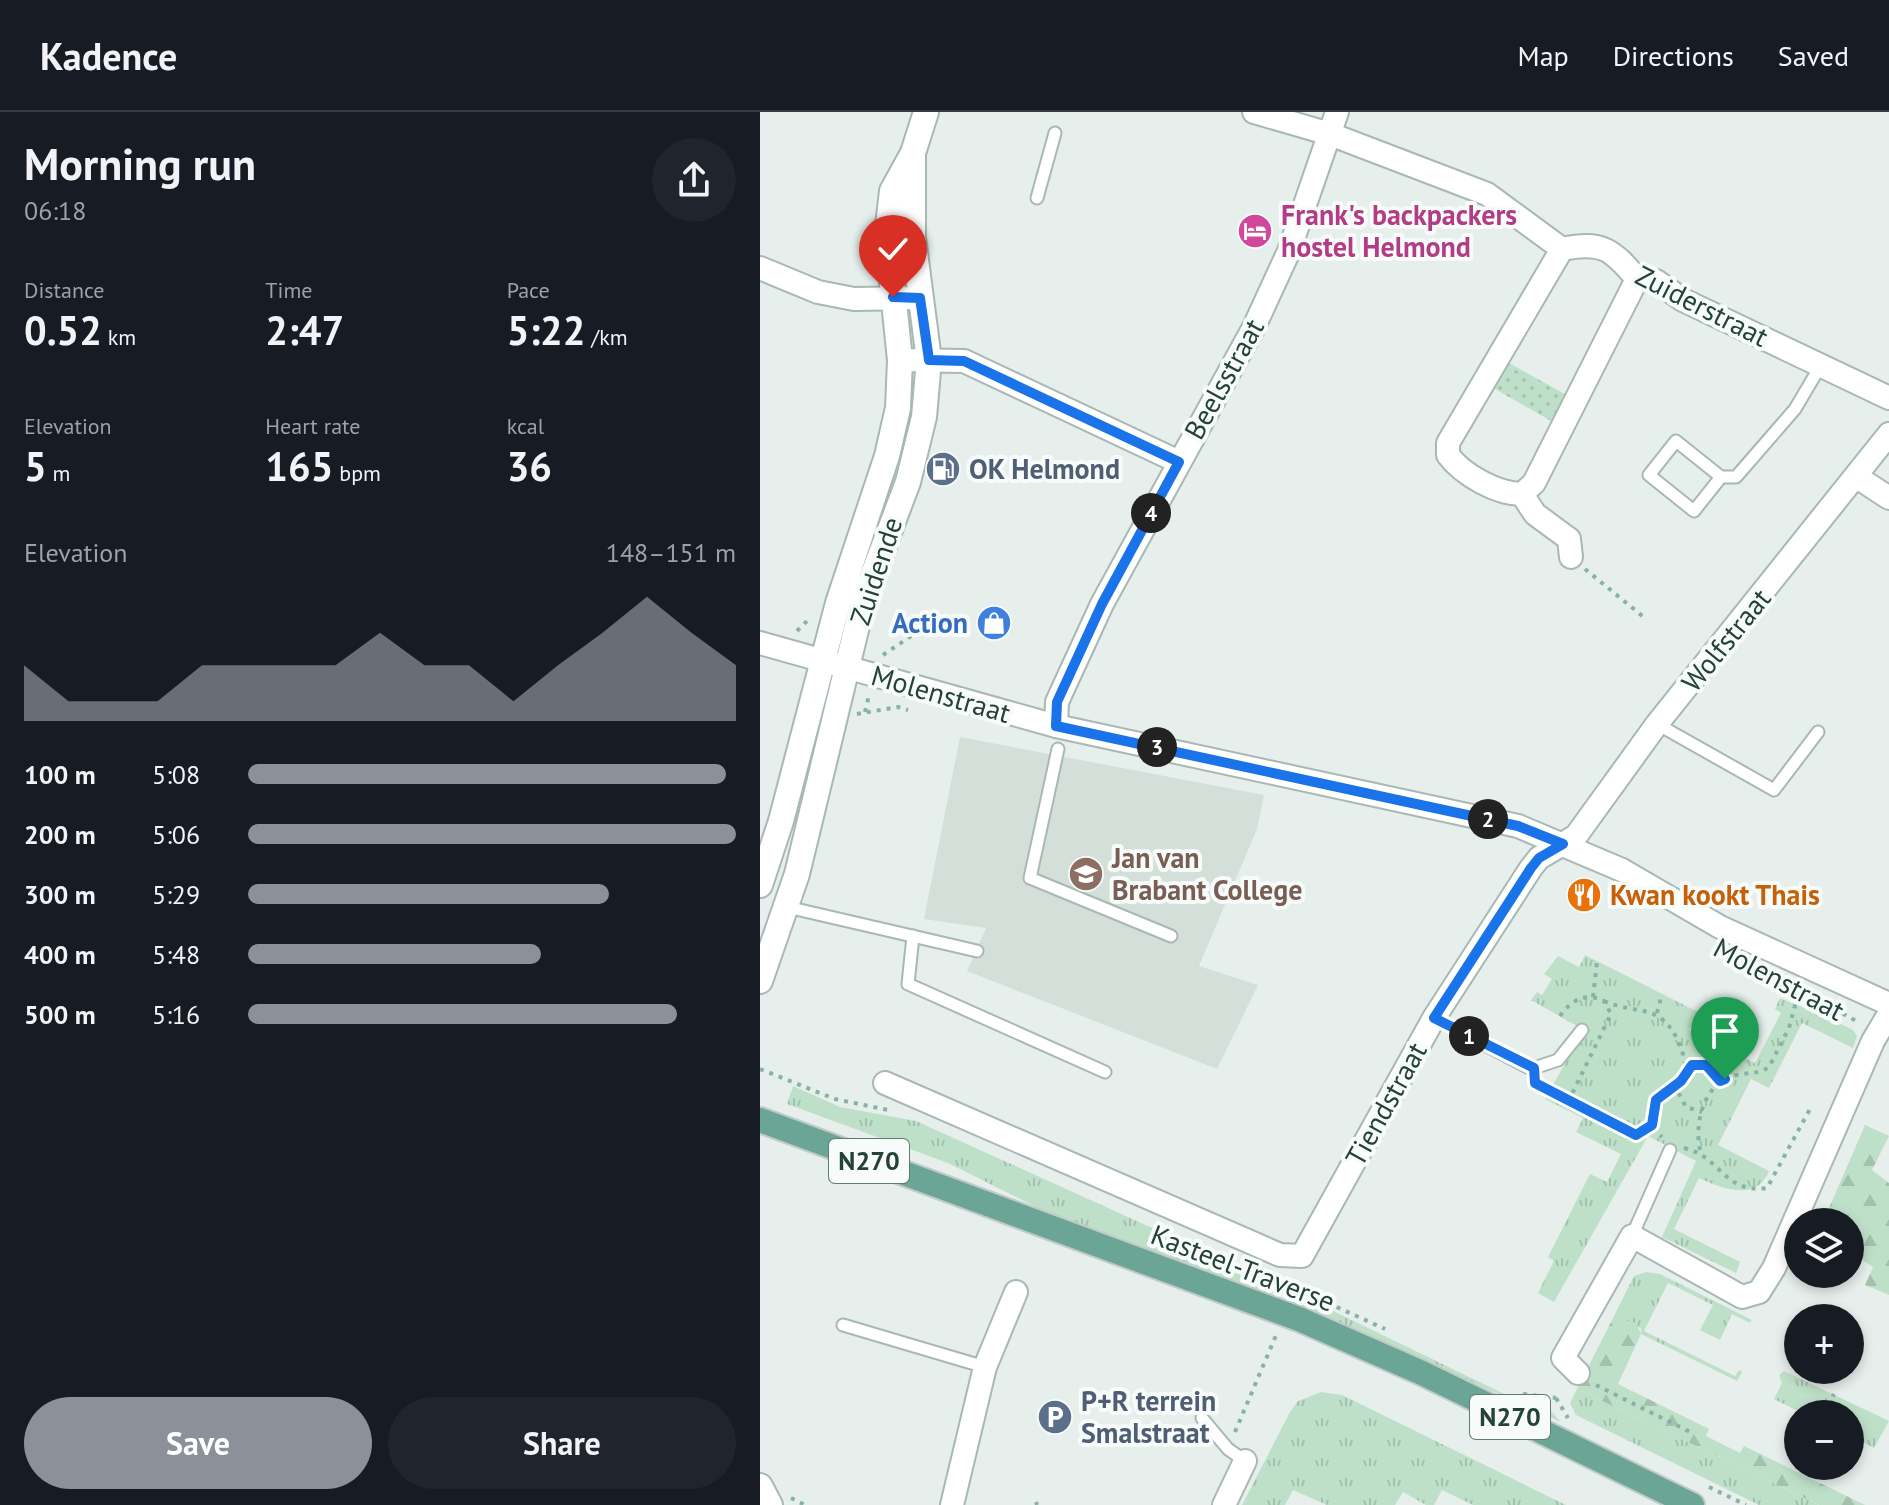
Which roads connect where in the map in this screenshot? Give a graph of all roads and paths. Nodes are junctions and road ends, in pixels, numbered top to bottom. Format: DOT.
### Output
graph roads {
  1 [pos="926,112"];
  2 [pos="1254,112"];
  3 [pos="1337,112"];
  4 [pos="1055,133"];
  5 [pos="1330,134"];
  6 [pos="913,153"];
  7 [pos="1037,198"];
  8 [pos="1562,249"];
  9 [pos="760,268"];
  10 [pos="1637,279"];
  11 [pos="893,297"];
  12 [pos="920,298"];
  13 [pos="900,360"];
  14 [pos="929,360"];
  15 [pos="1821,365"];
  16 [pos="1889,398"];
  17 [pos="1889,434"];
  18 [pos="1179,462"];
  19 [pos="1721,477"];
  20 [pos="1857,477"];
  21 [pos="1522,494"];
  22 [pos="1889,498"];
  23 [pos="1571,557"];
  24 [pos="1646,619"];
  25 [pos="923,628"];
  26 [pos="760,643"];
  27 [pos="874,660"];
  28 [pos="835,664"];
  29 [pos="912,711"];
  30 [pos="833,714"];
  31 [pos="1657,724"];
  32 [pos="1056,726"];
  33 [pos="1818,732"];
  34 [pos="1058,749"];
  35 [pos="1563,844"];
  36 [pos="760,885"];
  37 [pos="787,907"];
  38 [pos="913,936"];
  39 [pos="1171,936"];
  40 [pos="977,951"];
  41 [pos="1597,961"];
  42 [pos="760,981"];
  43 [pos="1783,981"];
  44 [pos="1662,994"];
  45 [pos="1593,997"];
  46 [pos="1797,998"];
  47 [pos="1604,1001"];
  48 [pos="1889,1004"];
  49 [pos="1657,1013"];
  50 [pos="1889,1014"];
  51 [pos="1434,1018"];
  52 [pos="1582,1030"];
  53 [pos="1877,1034"];
  54 [pos="1682,1052"];
  55 [pos="1702,1064"];
  56 [pos="1534,1068"];
  57 [pos="1105,1072"];
  58 [pos="1684,1075"];
  59 [pos="1681,1081"];
  60 [pos="1720,1081"];
  61 [pos="885,1083"];
  62 [pos="1810,1109"];
  63 [pos="1702,1112"];
  64 [pos="760,1120"];
  65 [pos="1652,1125"];
  66 [pos="1670,1145"];
  67 [pos="1700,1152"];
  68 [pos="1632,1236"];
  69 [pos="1296,1288"];
  70 [pos="1016,1292"];
  71 [pos="1285,1314"];
  72 [pos="843,1325"];
  73 [pos="985,1367"];
  74 [pos="1578,1373"];
  75 [pos="1834,1394"];
  76 [pos="1556,1398"];
  77 [pos="1831,1400"];
  78 [pos="1202,1418"];
  79 [pos="1694,1434"];
  80 [pos="1237,1455"];
  81 [pos="760,1486"];
  82 [pos="770,1505"];
  83 [pos="952,1505"];
  84 [pos="1224,1505"];
  85 [pos="1692,1505"];
  1 -- 6 [label="street, Zuidende"];
  2 -- 5 [label="street"];
  3 -- 5 [label="street, Beelsstraat"];
  4 -- 7 [label="lane"];
  5 -- 8 [label="street"];
  5 -- 18 [label="street, Beelsstraat"];
  6 -- 11 [label="street, Zuidende"];
  6 -- 12 [label="street, Zuidende"];
  8 -- 10 [label="street, Zuiderstraat"];
  8 -- 21 [label="street"];
  9 -- 11 [label="street"];
  10 -- 15 [label="street, Zuiderstraat"];
  10 -- 21 [label="street"];
  11 -- 12 [label="street"];
  11 -- 13 [label="street, Zuidende"];
  12 -- 14 [label="street, Zuidende"];
  13 -- 14 [label="street"];
  13 -- 28 [label="street, Zuidende"];
  14 -- 18 [label="street"];
  14 -- 28 [label="street, Zuidende"];
  15 -- 16 [label="street, Zuiderstraat"];
  15 -- 19 [label="lane"];
  17 -- 20 [label="street, Wolfstraat"];
  18 -- 32 [label="street, Beelsstraat"];
  19 -- 19 [label="lane"];
  20 -- 22 [label="street"];
  20 -- 31 [label="street, Wolfstraat"];
  21 -- 23 [label="street"];
  23 -- 24 [label="path"];
  25 -- 27 [label="path"];
  26 -- 28 [label="street, Molenstraat"];
  28 -- 30 [label="street, Zuidende"];
  28 -- 32 [label="street, Molenstraat"];
  28 -- 36 [label="street, Zuidende"];
  29 -- 30 [label="path, Molenstraat"];
  30 -- 37 [label="street, Zuidende"];
  31 -- 33 [label="lane"];
  31 -- 35 [label="street, Wolfstraat"];
  32 -- 35 [label="street, Molenstraat"];
  34 -- 39 [label="lane"];
  35 -- 48 [label="street, Molenstraat"];
  35 -- 51 [label="street, Tiendstraat"];
  37 -- 38 [label="lane"];
  37 -- 42 [label="street, Zuidende"];
  38 -- 40 [label="lane"];
  38 -- 57 [label="lane"];
  41 -- 45 [label="path"];
  43 -- 53 [label="path, Molenstraat"];
  44 -- 49 [label="path"];
  46 -- 60 [label="path"];
  47 -- 49 [label="path"];
  49 -- 54 [label="path"];
  50 -- 53 [label="street"];
  51 -- 56 [label="lane"];
  51 -- 61 [label="street, Tiendstraat"];
  52 -- 56 [label="lane"];
  53 -- 68 [label="street"];
  54 -- 55 [label="path"];
  54 -- 58 [label="path"];
  55 -- 58 [label="path"];
  55 -- 60 [label="path"];
  56 -- 65 [label="path"];
  58 -- 59 [label="path"];
  59 -- 63 [label="path"];
  59 -- 65 [label="path"];
  60 -- 63 [label="path"];
  62 -- 67 [label="path"];
  63 -- 67 [label="path"];
  64 -- 71 [label="main road, Kasteel-Traverse / N270"];
  65 -- 66 [label="path"];
  66 -- 67 [label="path"];
  66 -- 68 [label="lane"];
  68 -- 74 [label="street"];
  69 -- 71 [label="path"];
  70 -- 73 [label="street"];
  71 -- 80 [label="path"];
  71 -- 85 [label="main road, Kasteel-Traverse / N270"];
  72 -- 73 [label="lane"];
  73 -- 83 [label="street"];
  74 -- 76 [label="path"];
  74 -- 79 [label="path"];
  75 -- 77 [label="path"];
  78 -- 80 [label="lane"];
  80 -- 84 [label="street"];
  81 -- 82 [label="street"];
}
